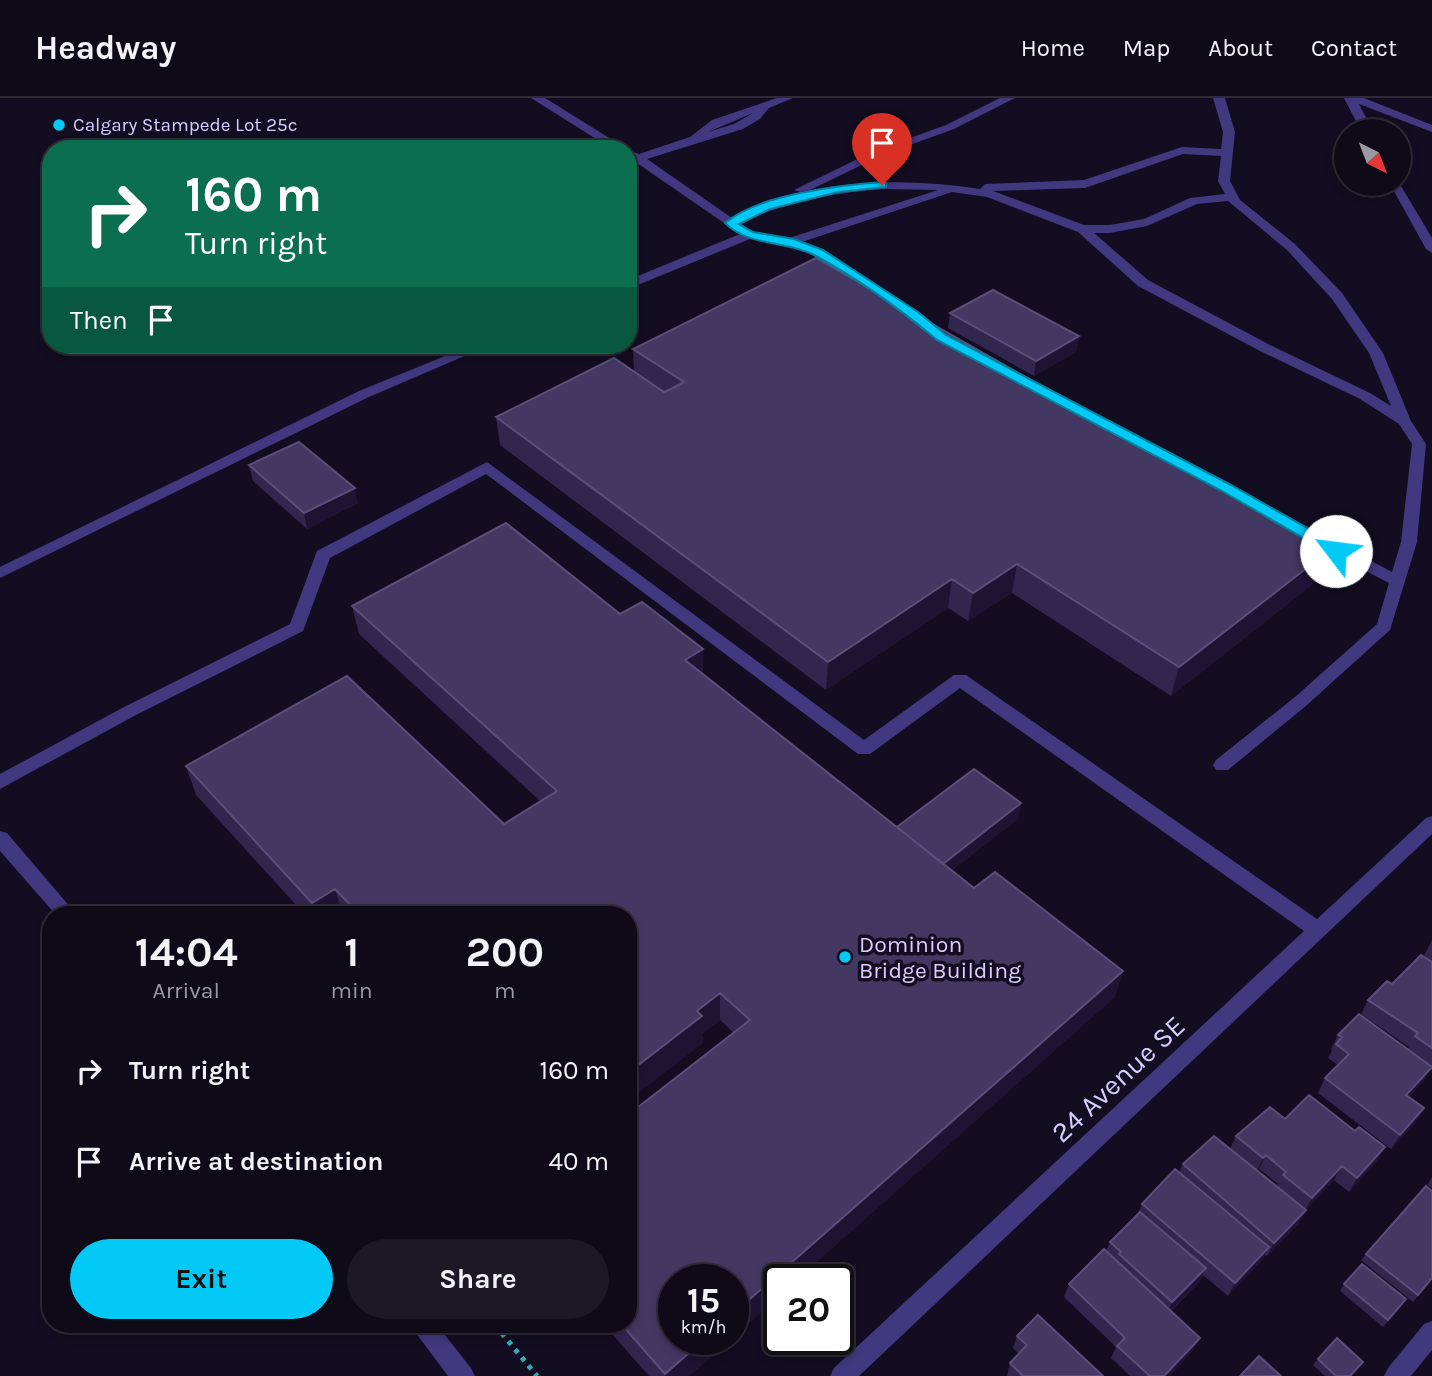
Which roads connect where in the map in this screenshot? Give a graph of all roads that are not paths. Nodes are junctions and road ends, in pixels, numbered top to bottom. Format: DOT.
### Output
graph roads {
  1 [pos="537,98"];
  2 [pos="787,98"];
  3 [pos="1009,98"];
  4 [pos="1219,98"];
  5 [pos="1352,98"];
  6 [pos="1362,119"];
  7 [pos="1432,129"];
  8 [pos="606,140"];
  9 [pos="1227,153"];
  10 [pos="637,156"];
  11 [pos="637,162"];
  12 [pos="955,189"];
  13 [pos="1403,196"];
  14 [pos="1233,197"];
  15 [pos="766,206"];
  16 [pos="731,223"];
  17 [pos="1082,229"];
  18 [pos="749,235"];
  19 [pos="790,242"];
  20 [pos="1432,249"];
  21 [pos="637,281"];
  22 [pos="932,330"];
  23 [pos="461,354"];
  24 [pos="1404,421"];
  25 [pos="1111,427"];
  26 [pos="0,573"];
  27 [pos="1396,580"];
  28 [pos="1222,765"];
  29 [pos="0,782"];
  30 [pos="1432,823"];
  31 [pos="0,838"];
  32 [pos="59,906"];
  33 [pos="1318,930"];
  34 [pos="1432,1332"];
  35 [pos="428,1333"];
  36 [pos="463,1376"];
  37 [pos="842,1376"];
  38 [pos="1396,1376"];
  1 -- 8 [label="street"];
  2 -- 10 [label="street"];
  3 -- 15 [label="street"];
  4 -- 9 [label="street"];
  5 -- 6 [label="street"];
  5 -- 7 [label="street"];
  9 -- 12 [label="street"];
  9 -- 14 [label="street"];
  11 -- 16 [label="street"];
  12 -- 15 [label="street"];
  12 -- 17 [label="street"];
  12 -- 19 [label="street"];
  13 -- 20 [label="street"];
  14 -- 17 [label="street"];
  14 -- 24 [label="street"];
  15 -- 16 [label="street"];
  16 -- 18 [label="street"];
  17 -- 24 [label="street"];
  18 -- 19 [label="street"];
  18 -- 21 [label="street"];
  19 -- 22 [label="street"];
  23 -- 26 [label="street"];
  24 -- 27 [label="street"];
  25 -- 27 [label="street"];
  27 -- 28 [label="street"];
  29 -- 33 [label="street"];
  30 -- 33 [label="street, 24 Avenue SE"];
  31 -- 32 [label="street"];
  33 -- 37 [label="street, 24 Avenue SE"];
  34 -- 38 [label="street"];
  35 -- 36 [label="street"];
}
